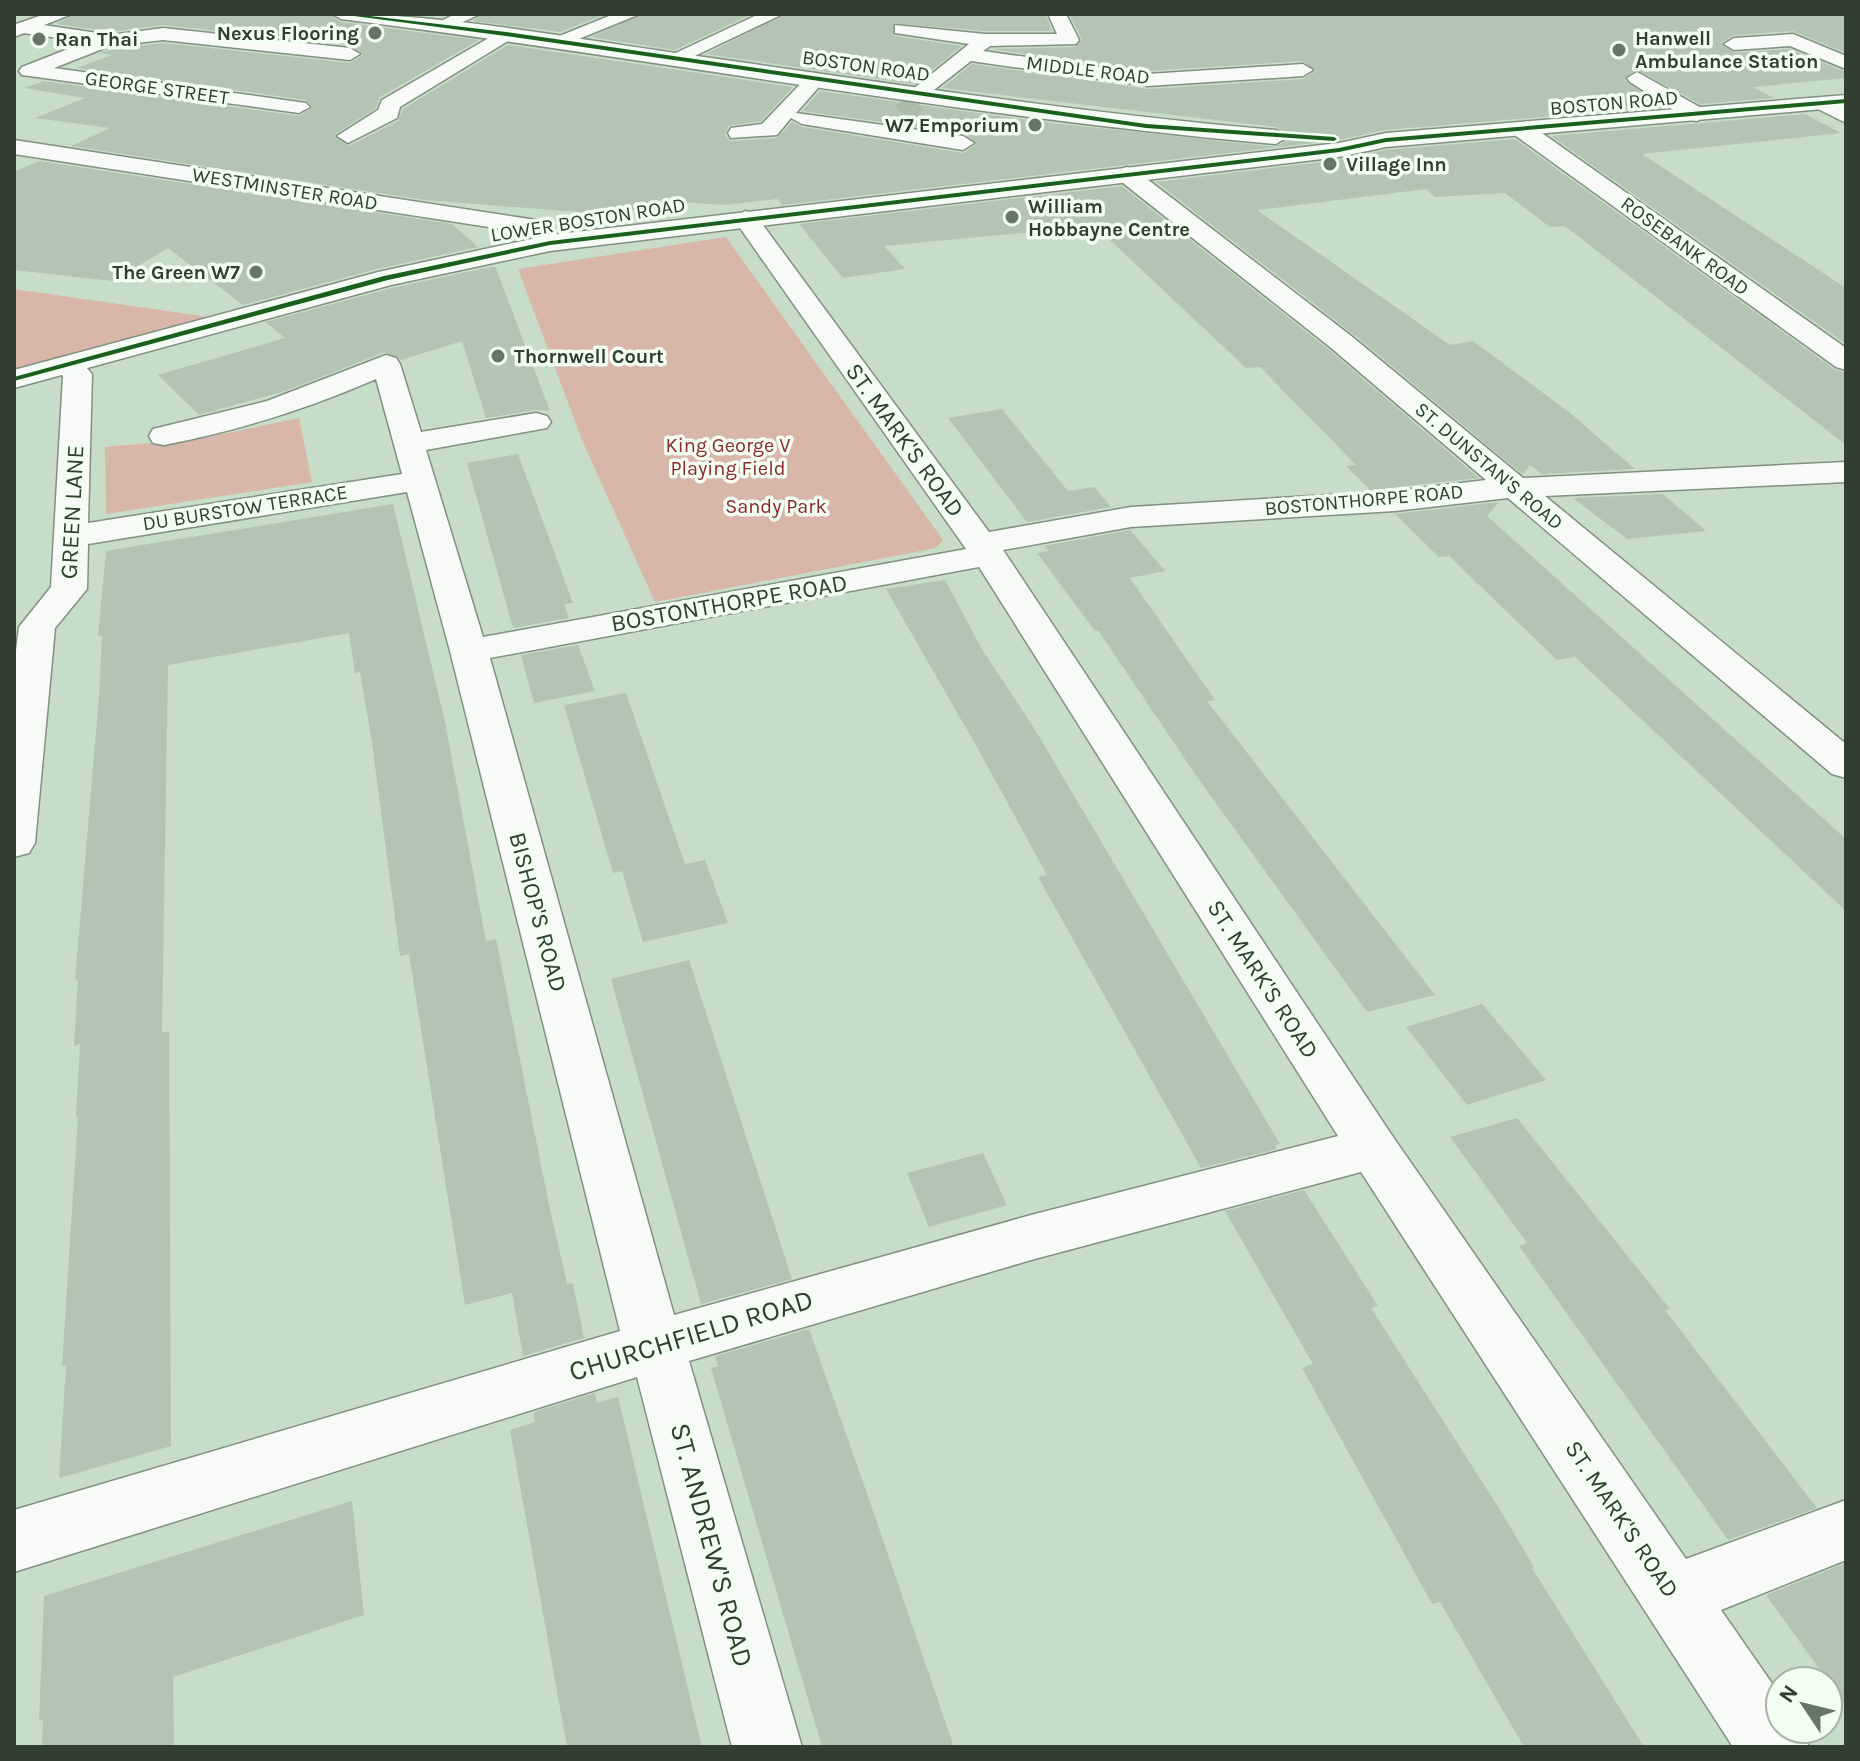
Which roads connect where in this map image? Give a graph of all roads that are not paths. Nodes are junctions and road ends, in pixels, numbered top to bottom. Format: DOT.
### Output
graph roads {
  1 [pos="341,14"];
  2 [pos="472,14"];
  3 [pos="774,14"];
  4 [pos="961,14"];
  5 [pos="1057,14"];
  6 [pos="625,15"];
  7 [pos="56,17"];
  8 [pos="17,26"];
  9 [pos="440,26"];
  10 [pos="902,29"];
  11 [pos="506,34"];
  12 [pos="959,36"];
  13 [pos="985,40"];
  14 [pos="106,41"];
  15 [pos="557,41"];
  16 [pos="1734,44"];
  17 [pos="350,54"];
  18 [pos="970,55"];
  19 [pos="675,58"];
  20 [pos="1846,63"];
  21 [pos="21,70"];
  22 [pos="1303,70"];
  23 [pos="1637,78"];
  24 [pos="816,79"];
  25 [pos="916,101"];
  26 [pos="1846,101"];
  27 [pos="1823,104"];
  28 [pos="1697,115"];
  29 [pos="1846,117"];
  30 [pos="802,118"];
  31 [pos="276,119"];
  32 [pos="1146,126"];
  33 [pos="876,130"];
  34 [pos="1524,131"];
  35 [pos="739,133"];
  36 [pos="348,136"];
  37 [pos="1386,140"];
  38 [pos="963,143"];
  39 [pos="14,147"];
  40 [pos="850,147"];
  41 [pos="1181,168"];
  42 [pos="1126,174"];
  43 [pos="745,218"];
  44 [pos="543,235"];
  45 [pos="1846,361"];
  46 [pos="68,364"];
  47 [pos="14,379"];
  48 [pos="536,422"];
  49 [pos="164,436"];
  50 [pos="410,443"];
  51 [pos="1846,472"];
  52 [pos="417,481"];
  53 [pos="1514,488"];
  54 [pos="72,536"];
  55 [pos="984,550"];
  56 [pos="469,651"];
  57 [pos="1846,765"];
  58 [pos="14,843"];
  59 [pos="1373,1148"];
  60 [pos="653,1345"];
  61 [pos="1846,1530"];
  62 [pos="14,1541"];
  63 [pos="1674,1596"];
  64 [pos="767,1747"];
  65 [pos="1774,1747"];
  1 -- 9 [label="street, BOSTON ROAD"];
  2 -- 9 [label="street"];
  3 -- 19 [label="street"];
  4 -- 12 [label="street"];
  5 -- 13 [label="street"];
  6 -- 15 [label="street"];
  7 -- 8 [label="street"];
  8 -- 14 [label="street"];
  9 -- 11 [label="street, BOSTON ROAD"];
  10 -- 12 [label="street"];
  11 -- 15 [label="street, BOSTON ROAD"];
  11 -- 36 [label="street"];
  12 -- 13 [label="street"];
  13 -- 18 [label="street"];
  14 -- 17 [label="street"];
  14 -- 21 [label="street"];
  15 -- 19 [label="street, BOSTON ROAD"];
  16 -- 20 [label="street"];
  18 -- 22 [label="street, MIDDLE ROAD"];
  18 -- 25 [label="street"];
  19 -- 24 [label="street, BOSTON ROAD"];
  21 -- 31 [label="street, GEORGE STREET"];
  23 -- 28 [label="street"];
  24 -- 25 [label="street, BOSTON ROAD"];
  24 -- 35 [label="street"];
  25 -- 32 [label="street, BOSTON ROAD"];
  25 -- 33 [label="street"];
  26 -- 27 [label="street, BOSTON ROAD"];
  27 -- 28 [label="street, BOSTON ROAD"];
  27 -- 29 [label="street"];
  28 -- 34 [label="street, BOSTON ROAD"];
  30 -- 33 [label="street"];
  32 -- 37 [label="street, BOSTON ROAD"];
  32 -- 41 [label="street, BOSTON ROAD"];
  33 -- 38 [label="street"];
  33 -- 40 [label="street"];
  34 -- 37 [label="street, BOSTON ROAD"];
  34 -- 45 [label="street, ROSEBANK ROAD"];
  37 -- 41 [label="street, BOSTON ROAD"];
  39 -- 44 [label="street, WESTMINSTER ROAD"];
  41 -- 42 [label="street, LOWER BOSTON ROAD"];
  42 -- 43 [label="street, LOWER BOSTON ROAD"];
  42 -- 53 [label="street, ST. DUNSTAN'S ROAD"];
  43 -- 44 [label="street, LOWER BOSTON ROAD"];
  43 -- 55 [label="street, ST. MARK'S ROAD"];
  44 -- 46 [label="street, LOWER BOSTON ROAD"];
  46 -- 47 [label="street, LOWER BOSTON ROAD"];
  46 -- 54 [label="street, GREEN LANE"];
  48 -- 50 [label="street"];
  49 -- 50 [label="street, BISHOP'S ROAD"];
  50 -- 52 [label="street, BISHOP'S ROAD"];
  51 -- 53 [label="street, BOSTONTHORPE ROAD"];
  52 -- 54 [label="street, DU BURSTOW TERRACE"];
  52 -- 56 [label="street, BISHOP'S ROAD"];
  53 -- 55 [label="street, BOSTONTHORPE ROAD"];
  53 -- 57 [label="street, ST. DUNSTAN'S ROAD"];
  54 -- 58 [label="street, GREEN LANE"];
  55 -- 56 [label="street, BOSTONTHORPE ROAD"];
  55 -- 59 [label="street, ST. MARK'S ROAD"];
  56 -- 60 [label="street, BISHOP'S ROAD"];
  59 -- 60 [label="street, CHURCHFIELD ROAD"];
  59 -- 63 [label="street, ST. MARK'S ROAD"];
  60 -- 62 [label="street, CHURCHFIELD ROAD"];
  60 -- 64 [label="street, ST. ANDREW'S ROAD"];
  61 -- 63 [label="street"];
  63 -- 65 [label="street, ST. MARK'S ROAD"];
}
